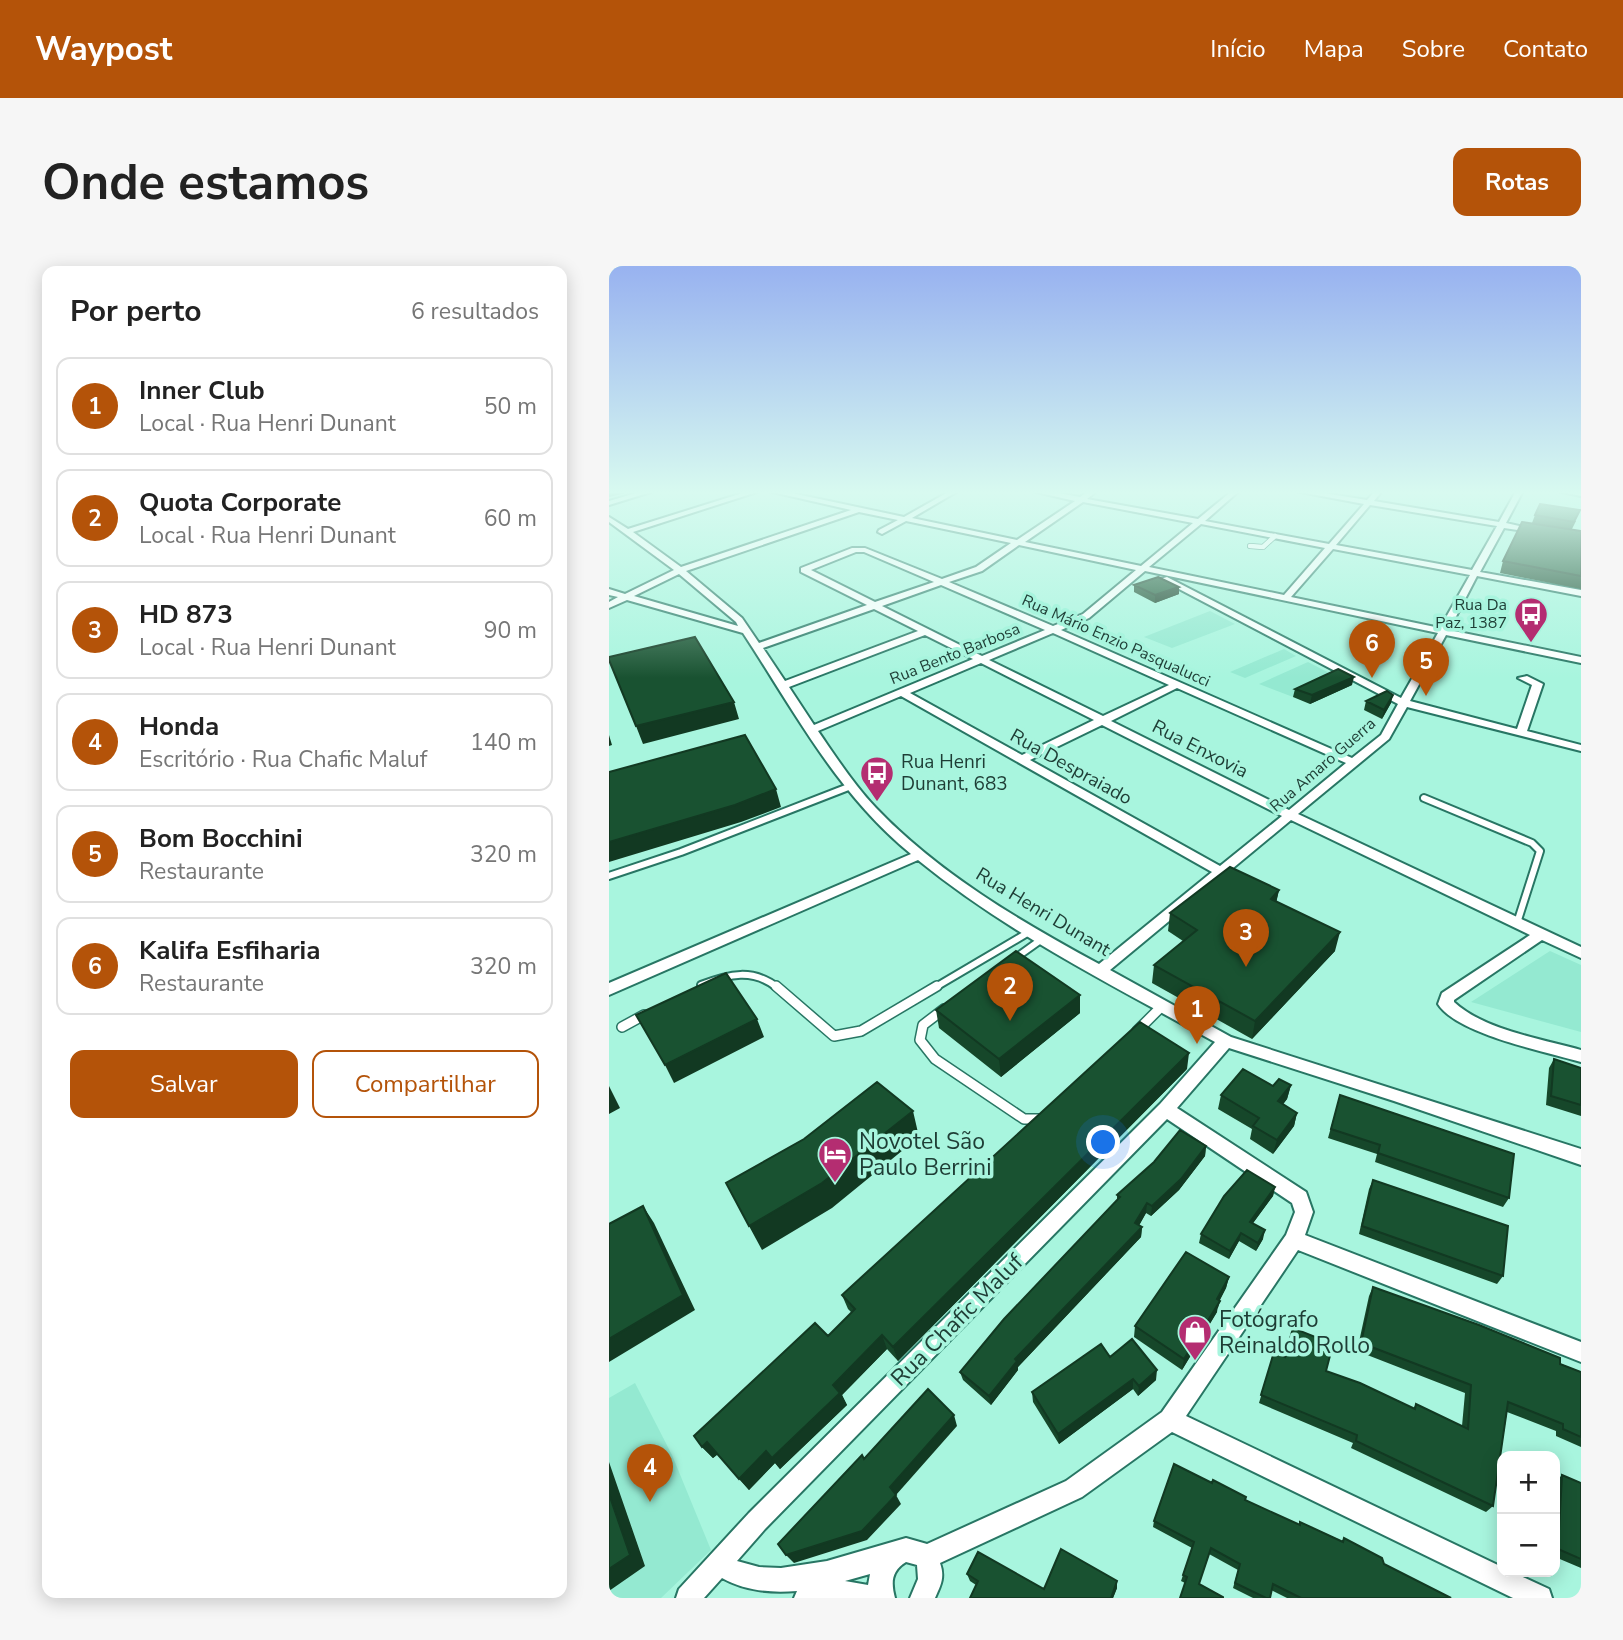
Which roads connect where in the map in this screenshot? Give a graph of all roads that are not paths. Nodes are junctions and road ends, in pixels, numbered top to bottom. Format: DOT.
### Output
graph roads {
  1 [pos="658,553"];
  2 [pos="729,553"];
  3 [pos="847,553"];
  4 [pos="872,553"];
  5 [pos="1001,553"];
  6 [pos="1069,553"];
  7 [pos="1163,553"];
  8 [pos="1325,553"];
  9 [pos="1369,553"];
  10 [pos="1486,553"];
  11 [pos="1144,569"];
  12 [pos="680,570"];
  13 [pos="805,572"];
  14 [pos="1475,573"];
  15 [pos="942,583"];
  16 [pos="609,592"];
  17 [pos="1581,593"];
  18 [pos="626,597"];
  19 [pos="1285,598"];
  20 [pos="609,605"];
  21 [pos="877,606"];
  22 [pos="1055,630"];
  23 [pos="747,631"];
  24 [pos="927,631"];
  25 [pos="1443,632"];
  26 [pos="757,647"];
  27 [pos="983,659"];
  28 [pos="1581,660"];
  29 [pos="1523,678"];
  30 [pos="1178,684"];
  31 [pos="782,686"];
  32 [pos="903,692"];
  33 [pos="1404,703"];
  34 [pos="1105,720"];
  35 [pos="811,730"];
  36 [pos="1521,733"];
  37 [pos="1581,748"];
  38 [pos="1021,760"];
  39 [pos="1354,763"];
  40 [pos="851,786"];
  41 [pos="1424,798"];
  42 [pos="1290,815"];
  43 [pos="919,855"];
  44 [pos="1221,872"];
  45 [pos="609,876"];
  46 [pos="1517,923"];
  47 [pos="1029,932"];
  48 [pos="1541,934"];
  49 [pos="1042,939"];
  50 [pos="1581,953"];
  51 [pos="1008,963"];
  52 [pos="1100,971"];
  53 [pos="609,989"];
  54 [pos="689,991"];
  55 [pos="951,1003"];
  56 [pos="1162,1006"];
  57 [pos="656,1009"];
  58 [pos="622,1027"];
  59 [pos="1226,1041"];
  60 [pos="1125,1042"];
  61 [pos="1581,1056"];
  62 [pos="1166,1109"];
  63 [pos="1049,1115"];
  64 [pos="1581,1157"];
  65 [pos="1294,1241"];
  66 [pos="1581,1352"];
  67 [pos="1170,1420"];
  68 [pos="892,1555"];
  69 [pos="926,1557"];
  70 [pos="719,1564"];
  71 [pos="688,1598"];
  72 [pos="806,1598"];
  73 [pos="873,1598"];
  74 [pos="883,1598"];
  75 [pos="922,1598"];
  76 [pos="1540,1598"];
  1 -- 12 [label="street, Rua Henri Dunant"];
  2 -- 12 [label="street"];
  3 -- 13 [label="street, Rua Mário Enzio Pasqualucci"];
  4 -- 15 [label="street, Rua Mário Enzio Pasqualucci"];
  5 -- 15 [label="street"];
  6 -- 11 [label="street"];
  7 -- 11 [label="street, Rua Bento Barbosa"];
  8 -- 19 [label="street"];
  9 -- 14 [label="street"];
  10 -- 14 [label="street, Rua Amaro Guerra"];
  11 -- 19 [label="street"];
  11 -- 22 [label="street, Rua Bento Barbosa"];
  11 -- 33 [label="street"];
  12 -- 18 [label="street"];
  12 -- 23 [label="street, Rua Henri Dunant"];
  13 -- 21 [label="street, Rua Enxovia"];
  14 -- 17 [label="street"];
  14 -- 25 [label="street, Rua Amaro Guerra"];
  15 -- 21 [label="street"];
  15 -- 22 [label="street, Rua Mário Enzio Pasqualucci"];
  16 -- 18 [label="street"];
  18 -- 20 [label="street"];
  18 -- 23 [label="street"];
  19 -- 25 [label="street"];
  21 -- 24 [label="street, Rua Enxovia"];
  21 -- 26 [label="street"];
  22 -- 27 [label="street, Rua Bento Barbosa"];
  22 -- 30 [label="street, Rua Mário Enzio Pasqualucci"];
  23 -- 26 [label="street, Rua Henri Dunant"];
  24 -- 27 [label="street, Rua Enxovia"];
  24 -- 31 [label="street"];
  25 -- 28 [label="street"];
  25 -- 33 [label="street, Rua Amaro Guerra"];
  26 -- 31 [label="street, Rua Henri Dunant"];
  27 -- 32 [label="street, Rua Bento Barbosa"];
  27 -- 34 [label="street, Rua Enxovia"];
  29 -- 36 [label="street"];
  30 -- 34 [label="street"];
  30 -- 39 [label="street, Rua Mário Enzio Pasqualucci"];
  31 -- 35 [label="street, Rua Henri Dunant"];
  32 -- 35 [label="street, Rua Bento Barbosa"];
  32 -- 38 [label="street, Rua Despraiado"];
  33 -- 36 [label="street"];
  33 -- 39 [label="street, Rua Amaro Guerra"];
  34 -- 38 [label="street"];
  34 -- 42 [label="street, Rua Enxovia"];
  35 -- 40 [label="street, Rua Henri Dunant"];
  36 -- 37 [label="street"];
  38 -- 44 [label="street, Rua Despraiado"];
  39 -- 42 [label="street, Rua Amaro Guerra"];
  40 -- 43 [label="street, Rua Henri Dunant"];
  40 -- 45 [label="lane"];
  41 -- 46 [label="lane"];
  42 -- 44 [label="street, Rua Amaro Guerra"];
  42 -- 46 [label="street, Rua Enxovia"];
  43 -- 47 [label="street, Rua Henri Dunant"];
  43 -- 53 [label="street"];
  44 -- 52 [label="street, Rua Amaro Guerra"];
  46 -- 48 [label="street, Rua Enxovia"];
  47 -- 49 [label="street, Rua Henri Dunant"];
  47 -- 54 [label="lane"];
  48 -- 50 [label="street, Rua Enxovia"];
  48 -- 61 [label="street"];
  49 -- 51 [label="lane"];
  49 -- 52 [label="street, Rua Henri Dunant"];
  52 -- 56 [label="street, Rua Henri Dunant"];
  55 -- 63 [label="lane"];
  56 -- 59 [label="street, Rua Henri Dunant"];
  56 -- 60 [label="lane"];
  57 -- 58 [label="lane"];
  59 -- 62 [label="street, Rua Chafic Maluf"];
  59 -- 64 [label="street, Rua Henri Dunant"];
  62 -- 65 [label="street"];
  62 -- 70 [label="street, Rua Chafic Maluf"];
  65 -- 66 [label="street"];
  65 -- 67 [label="street"];
  67 -- 69 [label="street"];
  67 -- 76 [label="street"];
  68 -- 69 [label="street"];
  68 -- 70 [label="street"];
  68 -- 74 [label="street"];
  69 -- 75 [label="street"];
  70 -- 71 [label="street, Rua Chafic Maluf"];
  72 -- 73 [label="street"];
}
